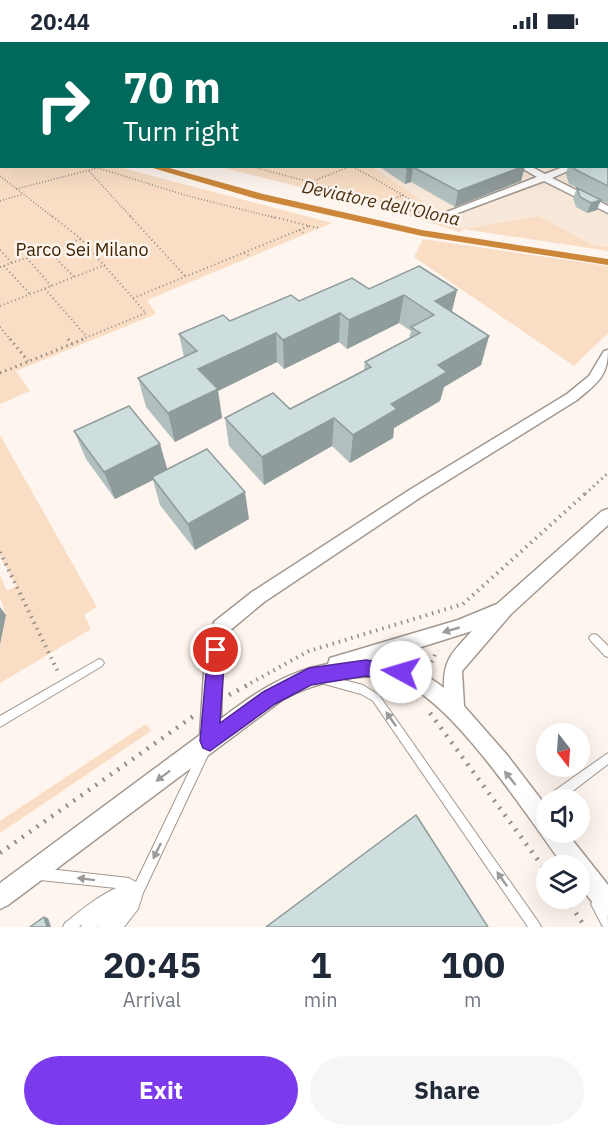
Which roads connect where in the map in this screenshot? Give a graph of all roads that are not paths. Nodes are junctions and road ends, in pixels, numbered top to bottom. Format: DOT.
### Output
graph roads {
  1 [pos="526,168"];
  2 [pos="570,168"];
  3 [pos="545,178"];
  4 [pos="608,210"];
  5 [pos="444,215"];
  6 [pos="608,354"];
  7 [pos="608,515"];
  8 [pos="505,608"];
  9 [pos="594,638"];
  10 [pos="608,653"];
  11 [pos="99,663"];
  12 [pos="309,677"];
  13 [pos="454,708"];
  14 [pos="0,722"];
  15 [pos="210,741"];
  16 [pos="608,758"];
  17 [pos="567,789"];
  18 [pos="536,799"];
  19 [pos="32,873"];
  20 [pos="590,882"];
  21 [pos="138,890"];
  22 [pos="590,892"];
  23 [pos="0,897"];
  24 [pos="608,904"];
  25 [pos="608,924"];
  26 [pos="69,927"];
  27 [pos="87,927"];
  28 [pos="104,927"];
  29 [pos="116,927"];
  30 [pos="535,927"];
  1 -- 3 [label="street"];
  2 -- 3 [label="street"];
  3 -- 4 [label="street"];
  3 -- 5 [label="street"];
  6 -- 15 [label="street"];
  7 -- 8 [label="street"];
  8 -- 12 [label="street, one-way"];
  8 -- 13 [label="street"];
  9 -- 10 [label="lane"];
  11 -- 14 [label="lane"];
  12 -- 13 [label="street"];
  12 -- 15 [label="street"];
  30 -- 12 [label="lane, one-way"];
  18 -- 13 [label="street, one-way"];
  15 -- 19 [label="street, one-way"];
  15 -- 21 [label="lane, one-way"];
  16 -- 17 [label="lane"];
  21 -- 19 [label="lane, one-way"];
  19 -- 23 [label="street"];
  20 -- 24 [label="street"];
  21 -- 26 [label="lane"];
  21 -- 27 [label="lane"];
  21 -- 28 [label="lane"];
  21 -- 29 [label="lane"];
  22 -- 25 [label="lane"];
}
